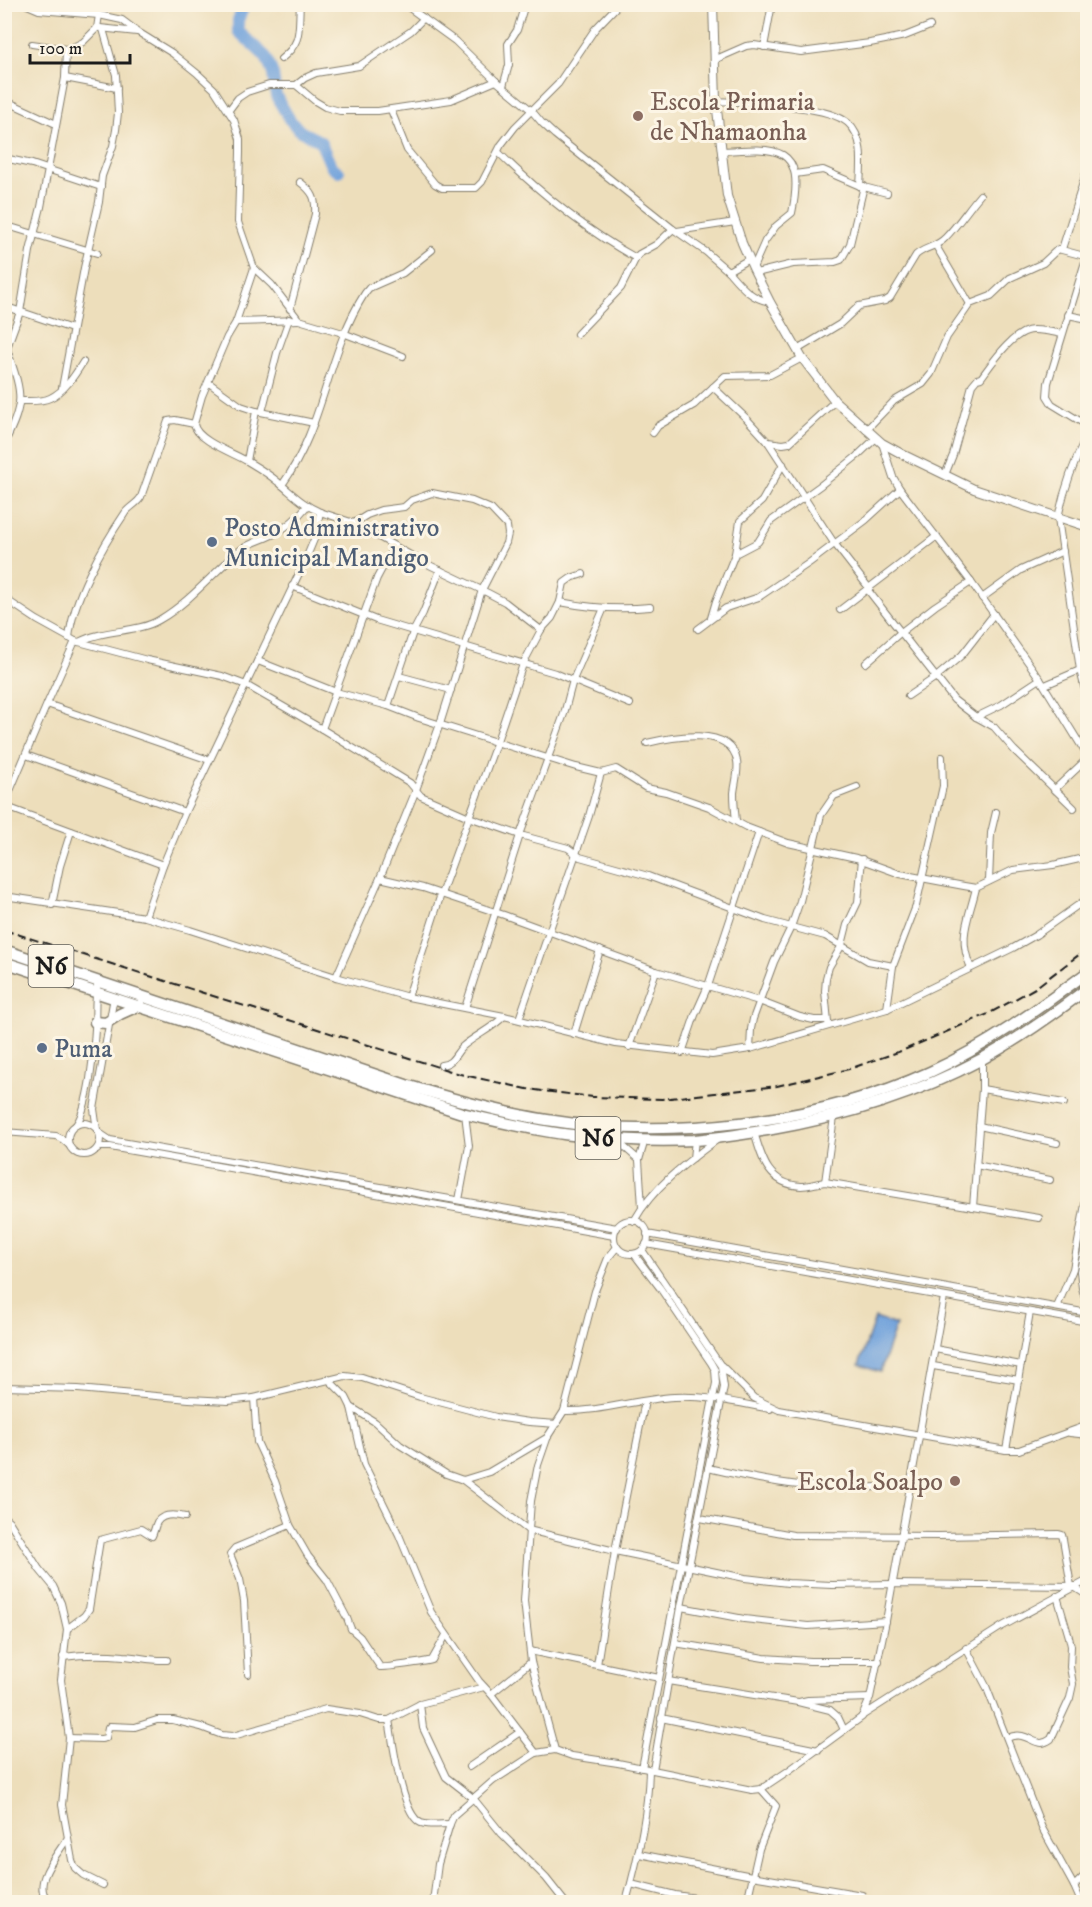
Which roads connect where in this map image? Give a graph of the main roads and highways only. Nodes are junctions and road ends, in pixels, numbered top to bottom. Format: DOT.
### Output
graph roads {
  1 [pos="4,950"];
  2 [pos="4,962"];
  3 [pos="1088,972"];
  4 [pos="97,987"];
  5 [pos="1088,988"];
  6 [pos="114,992"];
  7 [pos="140,1005"];
  8 [pos="95,1022"];
  1 -- 4 [label="highway, N6"];
  2 -- 4 [label="highway, N6"];
  3 -- 6 [label="highway, N6"];
  4 -- 6 [label="highway, N6"];
  5 -- 7 [label="highway, N6"];
  6 -- 7 [label="highway, N6"];
  7 -- 8 [label="highway"];
}
